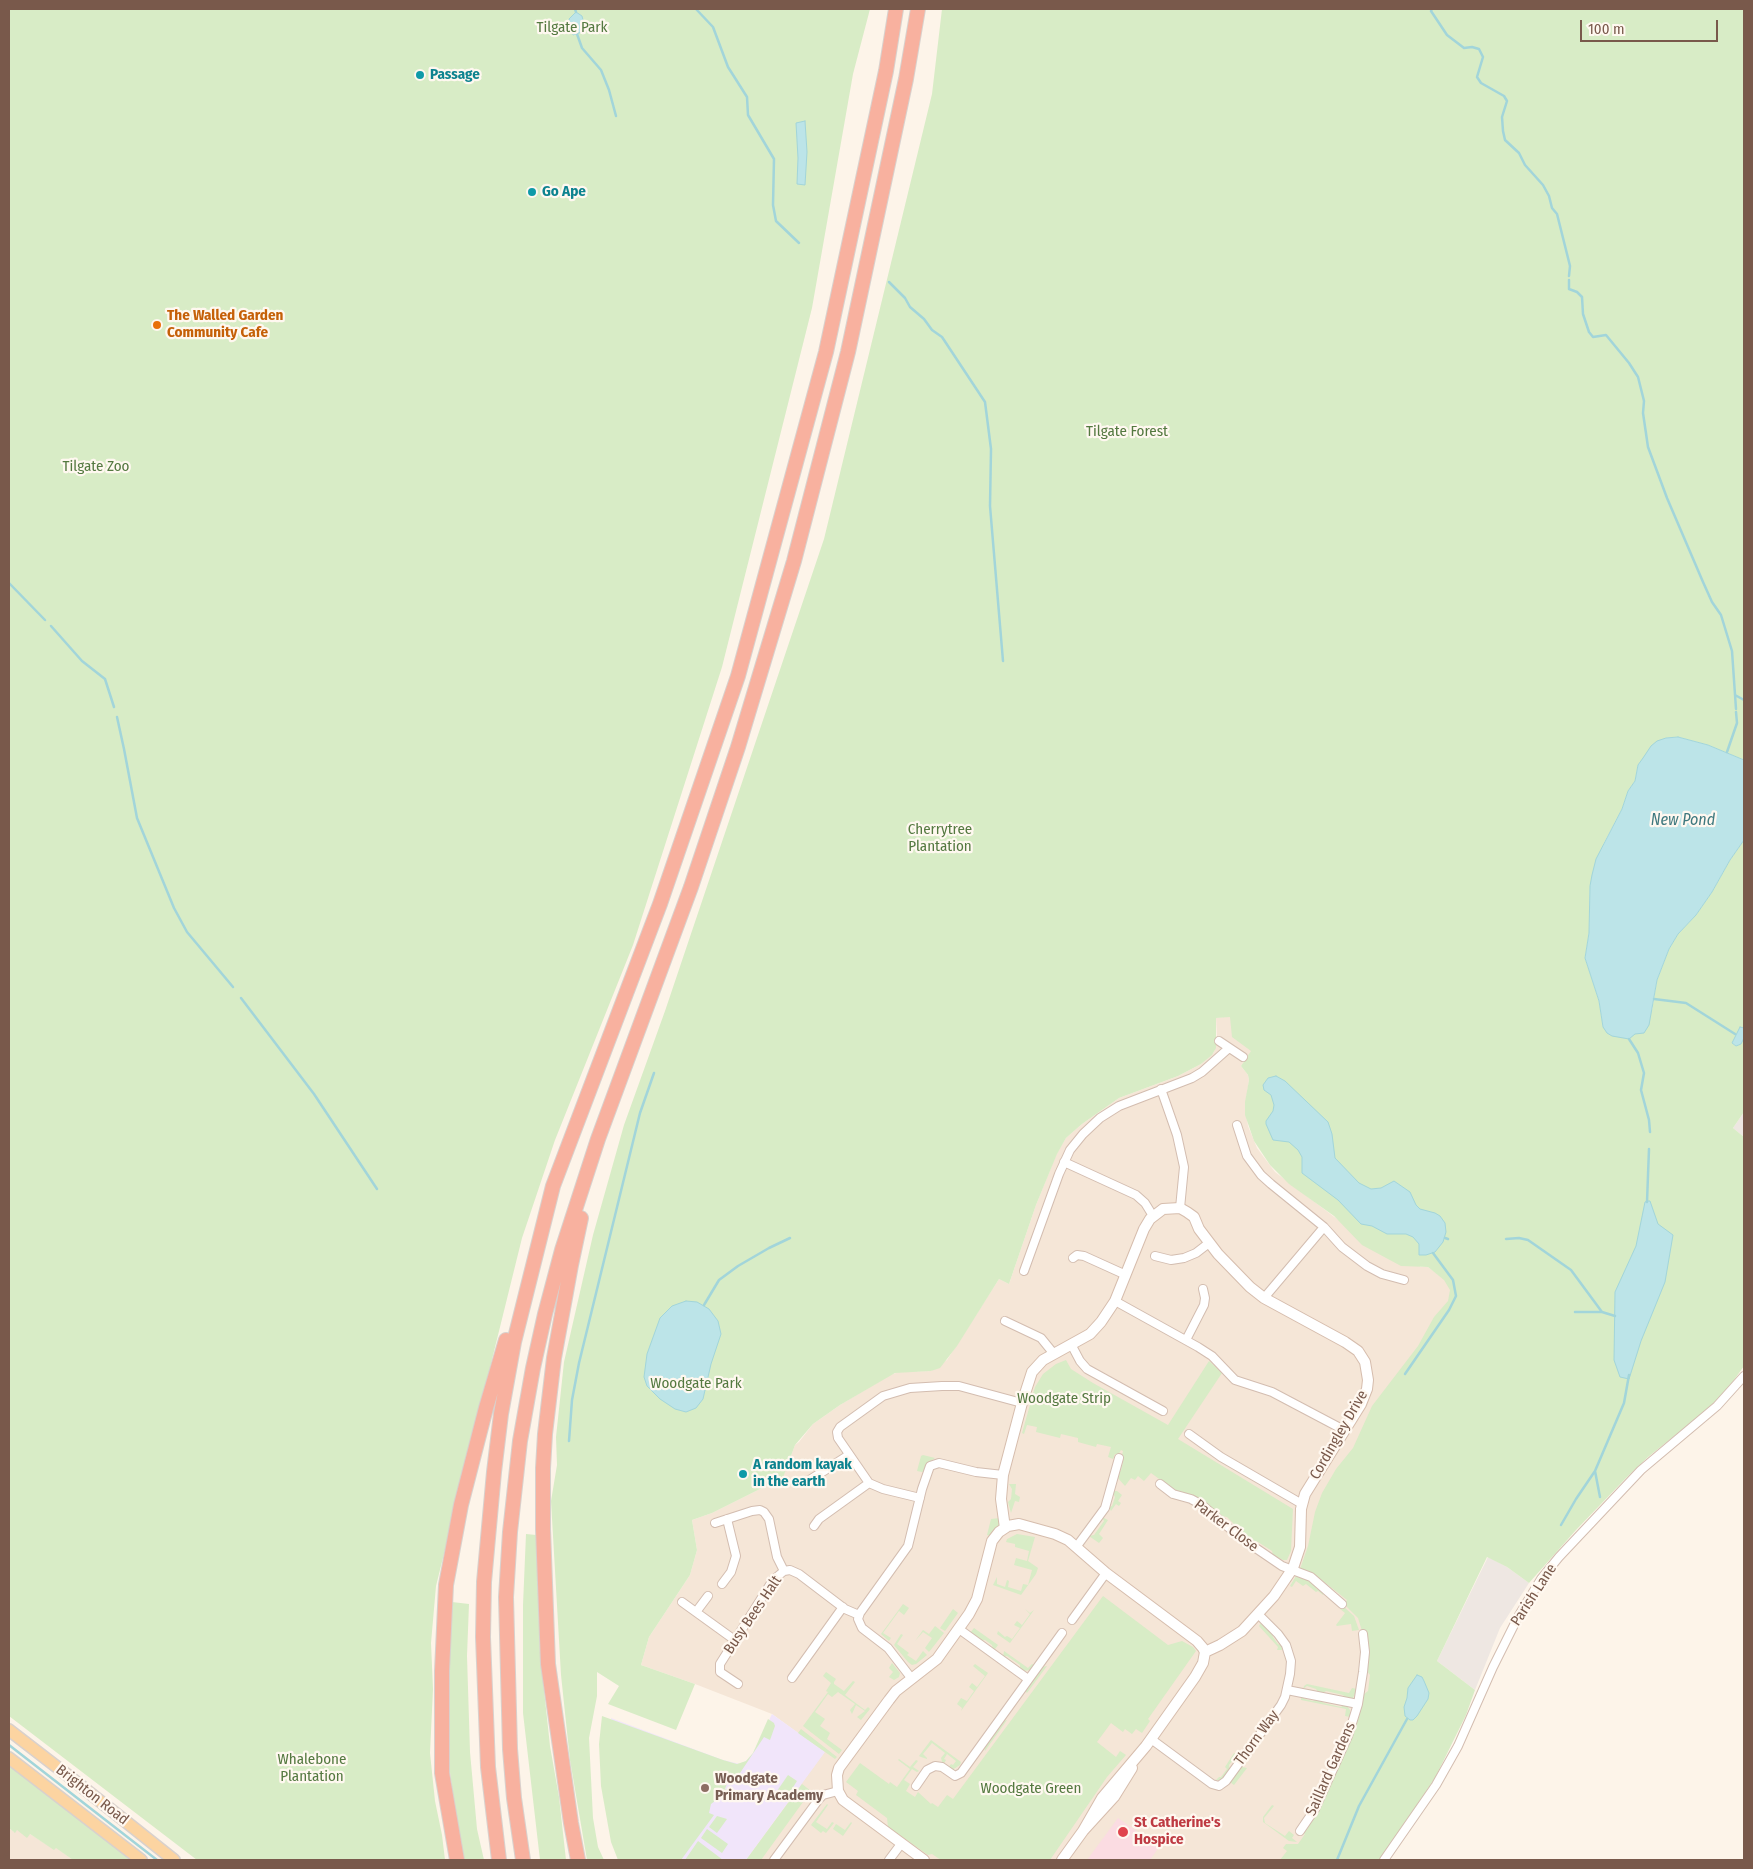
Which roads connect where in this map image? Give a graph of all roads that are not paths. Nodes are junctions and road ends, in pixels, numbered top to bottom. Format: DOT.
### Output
graph roads {
  1 [pos="896,9"];
  2 [pos="918,9"];
  3 [pos="1219,1041"];
  4 [pos="1229,1048"];
  5 [pos="1242,1057"];
  6 [pos="1161,1089"];
  7 [pos="1237,1125"];
  8 [pos="598,1139"];
  9 [pos="1064,1162"];
  10 [pos="549,1201"];
  11 [pos="1180,1208"];
  12 [pos="1153,1216"];
  13 [pos="1324,1227"];
  14 [pos="1209,1243"];
  15 [pos="1155,1256"];
  16 [pos="1073,1258"];
  17 [pos="1024,1271"];
  18 [pos="1126,1276"];
  19 [pos="1404,1280"];
  20 [pos="1203,1289"];
  21 [pos="1262,1296"];
  22 [pos="1115,1301"];
  23 [pos="1005,1321"];
  24 [pos="1186,1340"];
  25 [pos="1071,1344"];
  26 [pos="1054,1354"];
  27 [pos="1744,1376"];
  28 [pos="1022,1403"];
  29 [pos="1163,1411"];
  30 [pos="1344,1430"];
  31 [pos="1189,1434"];
  32 [pos="849,1454"];
  33 [pos="1119,1458"];
  34 [pos="1003,1475"];
  35 [pos="808,1481"];
  36 [pos="869,1483"];
  37 [pos="1160,1484"];
  38 [pos="920,1498"];
  39 [pos="1302,1504"];
  40 [pos="727,1519"];
  41 [pos="715,1523"];
  42 [pos="814,1526"];
  43 [pos="1005,1528"];
  44 [pos="1077,1546"];
  45 [pos="784,1571"];
  46 [pos="1291,1571"];
  47 [pos="1106,1573"];
  48 [pos="722,1584"];
  49 [pos="708,1596"];
  50 [pos="682,1602"];
  51 [pos="1342,1604"];
  52 [pos="843,1608"];
  53 [pos="696,1612"];
  54 [pos="1258,1614"];
  55 [pos="859,1615"];
  56 [pos="1072,1620"];
  57 [pos="959,1629"];
  58 [pos="1062,1633"];
  59 [pos="1363,1634"];
  60 [pos="736,1641"];
  61 [pos="1204,1652"];
  62 [pos="792,1678"];
  63 [pos="912,1679"];
  64 [pos="1028,1679"];
  65 [pos="738,1684"];
  66 [pos="1287,1690"];
  67 [pos="1358,1704"];
  68 [pos="9,1730"];
  69 [pos="1151,1739"];
  70 [pos="9,1758"];
  71 [pos="916,1786"];
  72 [pos="838,1791"];
  73 [pos="1300,1832"];
  74 [pos="901,1844"];
  75 [pos="141,1860"];
  76 [pos="174,1860"];
  77 [pos="457,1860"];
  78 [pos="499,1860"];
  79 [pos="523,1860"];
  80 [pos="578,1860"];
  81 [pos="774,1860"];
  82 [pos="889,1860"];
  83 [pos="924,1860"];
  84 [pos="1062,1860"];
  85 [pos="1384,1860"];
  1 -- 10 [label="highway"];
  2 -- 8 [label="highway"];
  3 -- 4 [label="street"];
  4 -- 5 [label="street"];
  4 -- 6 [label="street"];
  6 -- 9 [label="street"];
  6 -- 11 [label="street"];
  7 -- 13 [label="street"];
  8 -- 79 [label="highway"];
  8 -- 80 [label="highway"];
  9 -- 12 [label="street"];
  9 -- 17 [label="street"];
  10 -- 77 [label="highway"];
  10 -- 78 [label="highway"];
  11 -- 12 [label="street"];
  11 -- 14 [label="street, Cordingley Drive"];
  12 -- 18 [label="street"];
  13 -- 19 [label="street"];
  13 -- 21 [label="street"];
  14 -- 15 [label="street"];
  14 -- 21 [label="street, Cordingley Drive"];
  16 -- 18 [label="street"];
  18 -- 22 [label="street"];
  20 -- 24 [label="street"];
  21 -- 30 [label="street, Cordingley Drive"];
  22 -- 24 [label="street"];
  22 -- 25 [label="street"];
  23 -- 26 [label="street"];
  24 -- 30 [label="street"];
  25 -- 26 [label="street"];
  25 -- 29 [label="street"];
  26 -- 28 [label="street"];
  27 -- 85 [label="street, Parish Lane"];
  28 -- 32 [label="street"];
  28 -- 34 [label="street"];
  30 -- 39 [label="street, Cordingley Drive"];
  31 -- 39 [label="street"];
  32 -- 35 [label="street"];
  32 -- 36 [label="street"];
  33 -- 44 [label="street"];
  34 -- 38 [label="street"];
  34 -- 43 [label="street"];
  36 -- 38 [label="street"];
  36 -- 42 [label="street"];
  37 -- 46 [label="street, Parker Close"];
  38 -- 55 [label="street"];
  39 -- 46 [label="street, Cordingley Drive"];
  40 -- 41 [label="street"];
  40 -- 45 [label="street"];
  40 -- 48 [label="street"];
  43 -- 44 [label="street"];
  43 -- 57 [label="street"];
  44 -- 47 [label="street"];
  45 -- 52 [label="street"];
  45 -- 60 [label="street, Busy Bees Halt"];
  46 -- 51 [label="street"];
  46 -- 54 [label="street, Cordingley Drive"];
  47 -- 56 [label="street"];
  47 -- 61 [label="street"];
  49 -- 53 [label="street"];
  50 -- 53 [label="street"];
  52 -- 55 [label="street"];
  52 -- 62 [label="street"];
  53 -- 60 [label="street"];
  54 -- 61 [label="street, Cordingley Drive"];
  54 -- 66 [label="street, Thorn Way"];
  55 -- 63 [label="street"];
  57 -- 63 [label="street"];
  57 -- 64 [label="street"];
  58 -- 64 [label="street"];
  59 -- 67 [label="street, Saillard Gardens"];
  60 -- 65 [label="street, Busy Bees Halt"];
  61 -- 69 [label="street"];
  63 -- 72 [label="street"];
  64 -- 71 [label="street"];
  66 -- 67 [label="street, Saillard Gardens"];
  66 -- 69 [label="street, Thorn Way"];
  67 -- 73 [label="street, Saillard Gardens"];
  68 -- 76 [label="main road, Brighton Road"];
  69 -- 84 [label="street"];
  70 -- 75 [label="main road, Brighton Road"];
  72 -- 74 [label="street"];
  72 -- 81 [label="street"];
  74 -- 82 [label="street"];
  74 -- 83 [label="street"];
}
